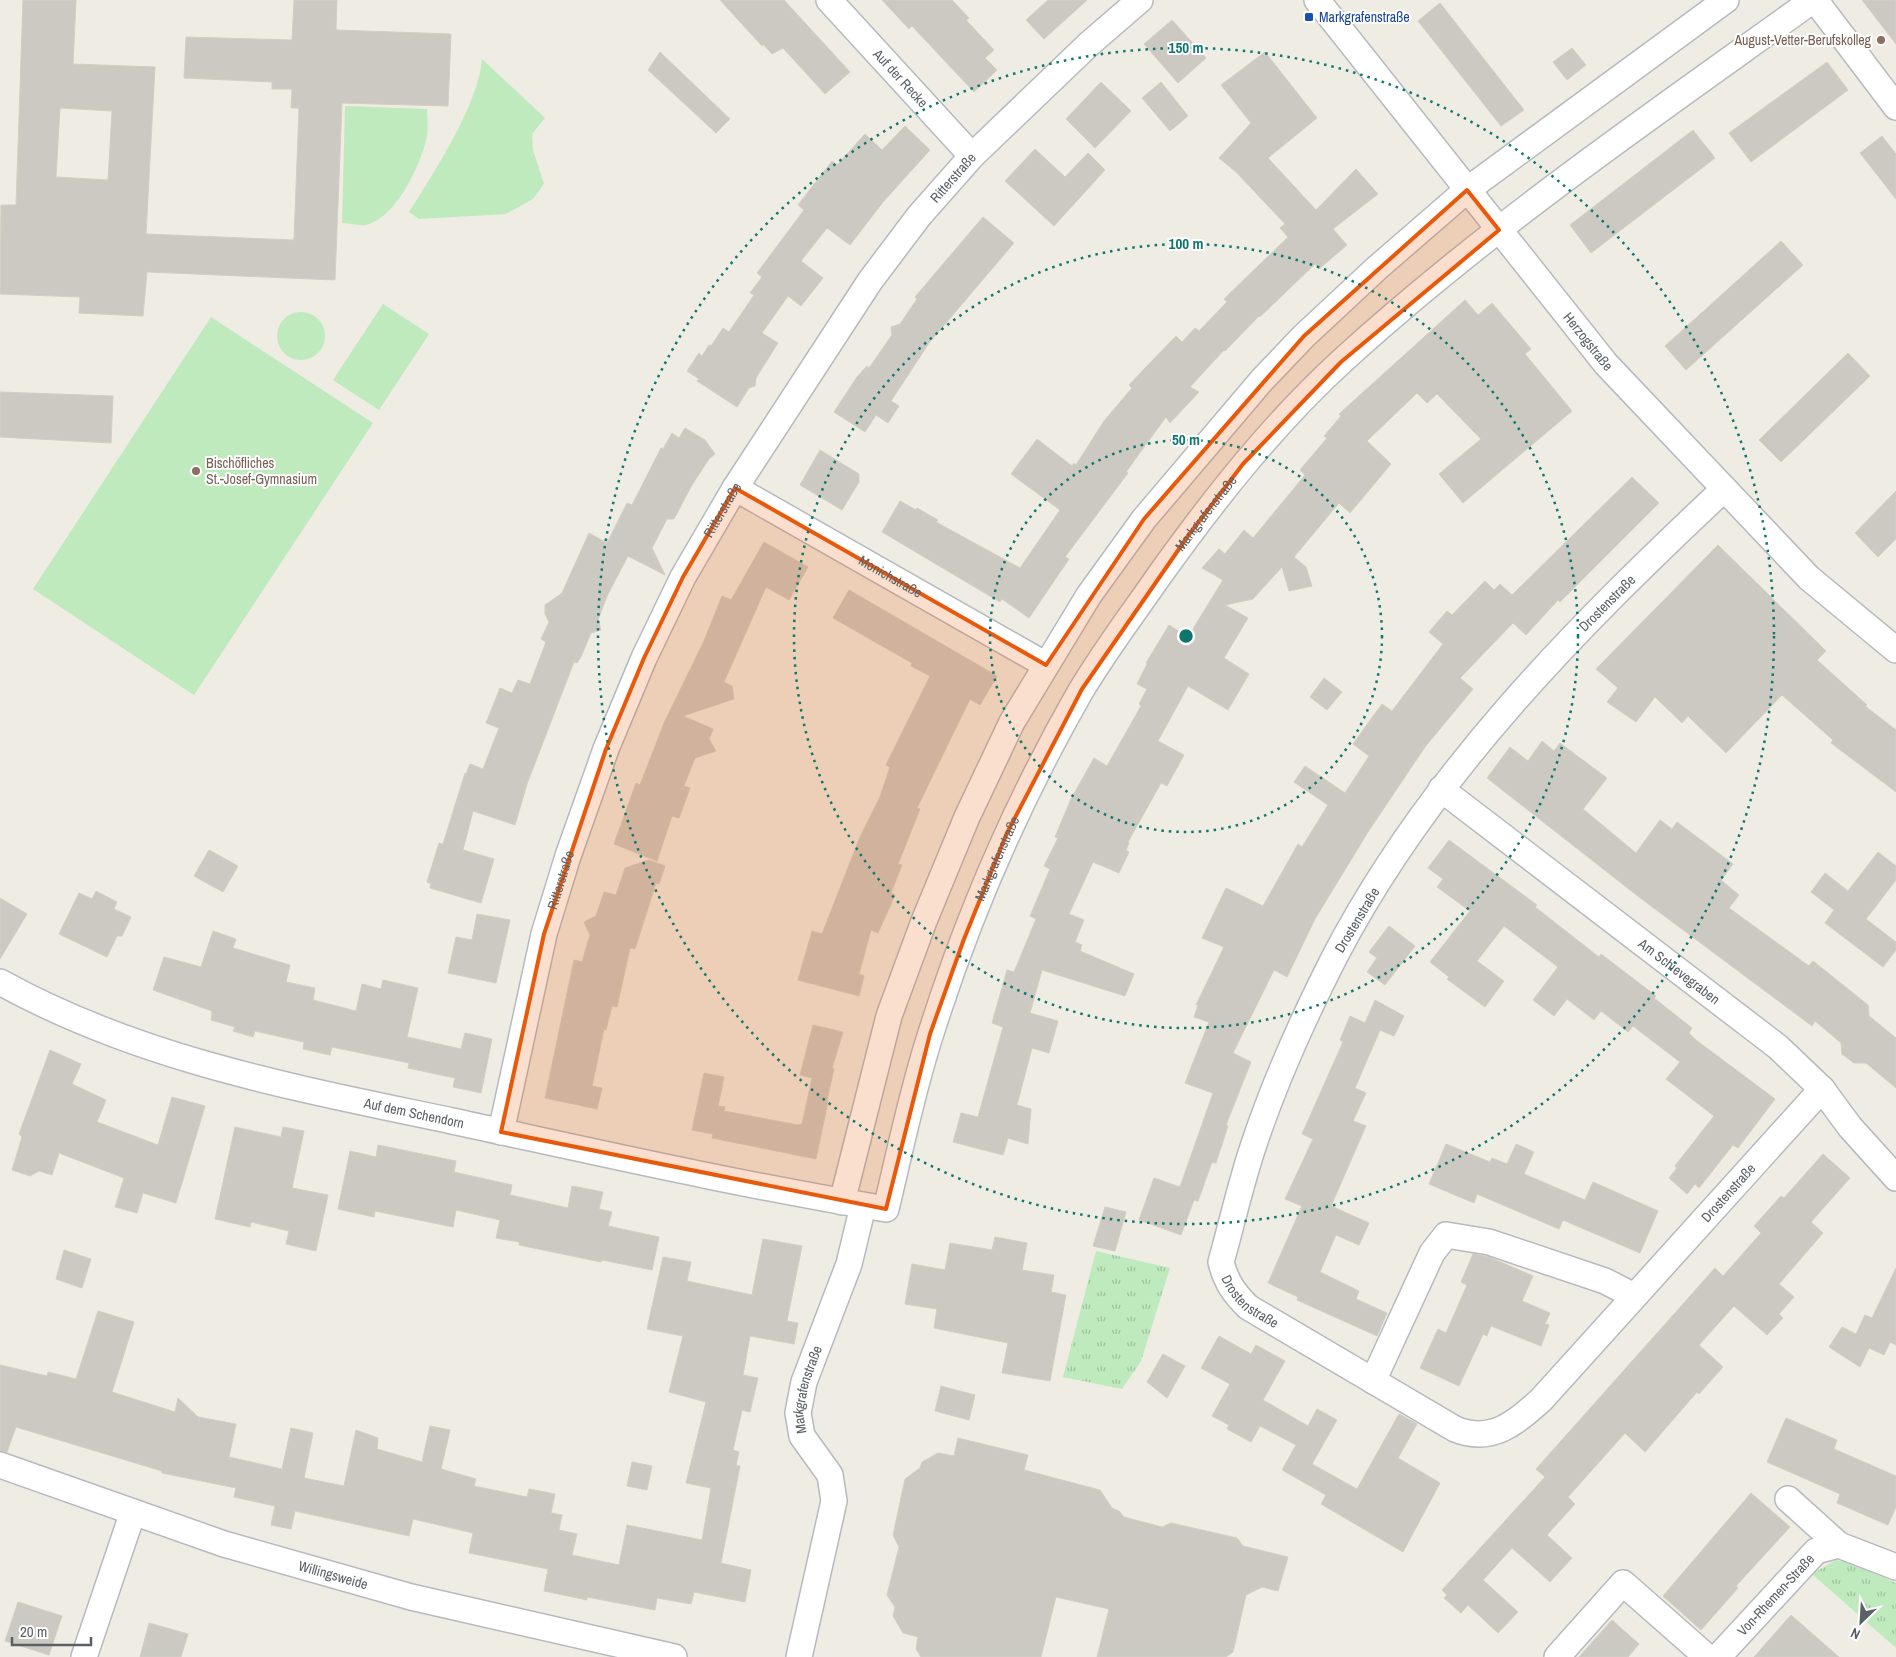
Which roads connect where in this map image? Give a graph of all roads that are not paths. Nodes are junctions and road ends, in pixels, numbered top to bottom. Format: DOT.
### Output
graph roads {
  1 [pos="829,0"];
  2 [pos="1140,0"];
  3 [pos="1317,0"];
  4 [pos="1726,0"];
  5 [pos="1814,0"];
  6 [pos="1896,107"];
  7 [pos="972,156"];
  8 [pos="1467,190"];
  9 [pos="1498,230"];
  10 [pos="735,488"];
  11 [pos="1724,489"];
  12 [pos="1896,650"];
  13 [pos="1046,665"];
  14 [pos="1441,788"];
  15 [pos="0,982"];
  16 [pos="1822,1089"];
  17 [pos="501,1132"];
  18 [pos="1896,1178"];
  19 [pos="853,1204"];
  20 [pos="1634,1296"];
  21 [pos="1374,1381"];
  22 [pos="0,1465"];
  23 [pos="1788,1499"];
  24 [pos="133,1512"];
  25 [pos="1839,1545"];
  26 [pos="1896,1567"];
  27 [pos="84,1657"];
  28 [pos="674,1657"];
  29 [pos="799,1657"];
  30 [pos="1557,1657"];
  31 [pos="1707,1657"];
  32 [pos="1718,1657"];
  1 -- 7 [label="street, Auf der Recke"];
  2 -- 7 [label="street, Ritterstraße"];
  3 -- 8 [label="street, Herzogstraße"];
  4 -- 8 [label="street, Markgrafenstraße"];
  5 -- 6 [label="street"];
  5 -- 9 [label="street, Markgrafenstraße"];
  7 -- 10 [label="street, Ritterstraße"];
  8 -- 9 [label="street, Herzogstraße"];
  8 -- 13 [label="street, Markgrafenstraße"];
  9 -- 11 [label="street, Herzogstraße"];
  9 -- 19 [label="street, Markgrafenstraße"];
  10 -- 13 [label="street, Monichstraße"];
  10 -- 17 [label="street, Ritterstraße"];
  11 -- 12 [label="street, Herzogstraße"];
  11 -- 14 [label="street, Drostenstraße"];
  13 -- 19 [label="street, Markgrafenstraße"];
  14 -- 16 [label="street, Am Schievegraben"];
  14 -- 21 [label="street, Drostenstraße"];
  15 -- 17 [label="street, Auf dem Schendorn"];
  16 -- 18 [label="street, Am Schievegraben"];
  16 -- 20 [label="street, Drostenstraße"];
  17 -- 19 [label="street, Auf dem Schendorn"];
  19 -- 29 [label="street, Markgrafenstraße"];
  20 -- 21 [label="street, Drostenstraße"];
  20 -- 21 [label="street"];
  22 -- 24 [label="street, Willingsweide"];
  23 -- 25 [label="street"];
  24 -- 27 [label="street"];
  24 -- 28 [label="street, Willingsweide"];
  25 -- 26 [label="street"];
  25 -- 32 [label="street, Von-Rhemen-Straße"];
  30 -- 31 [label="street"];
}
